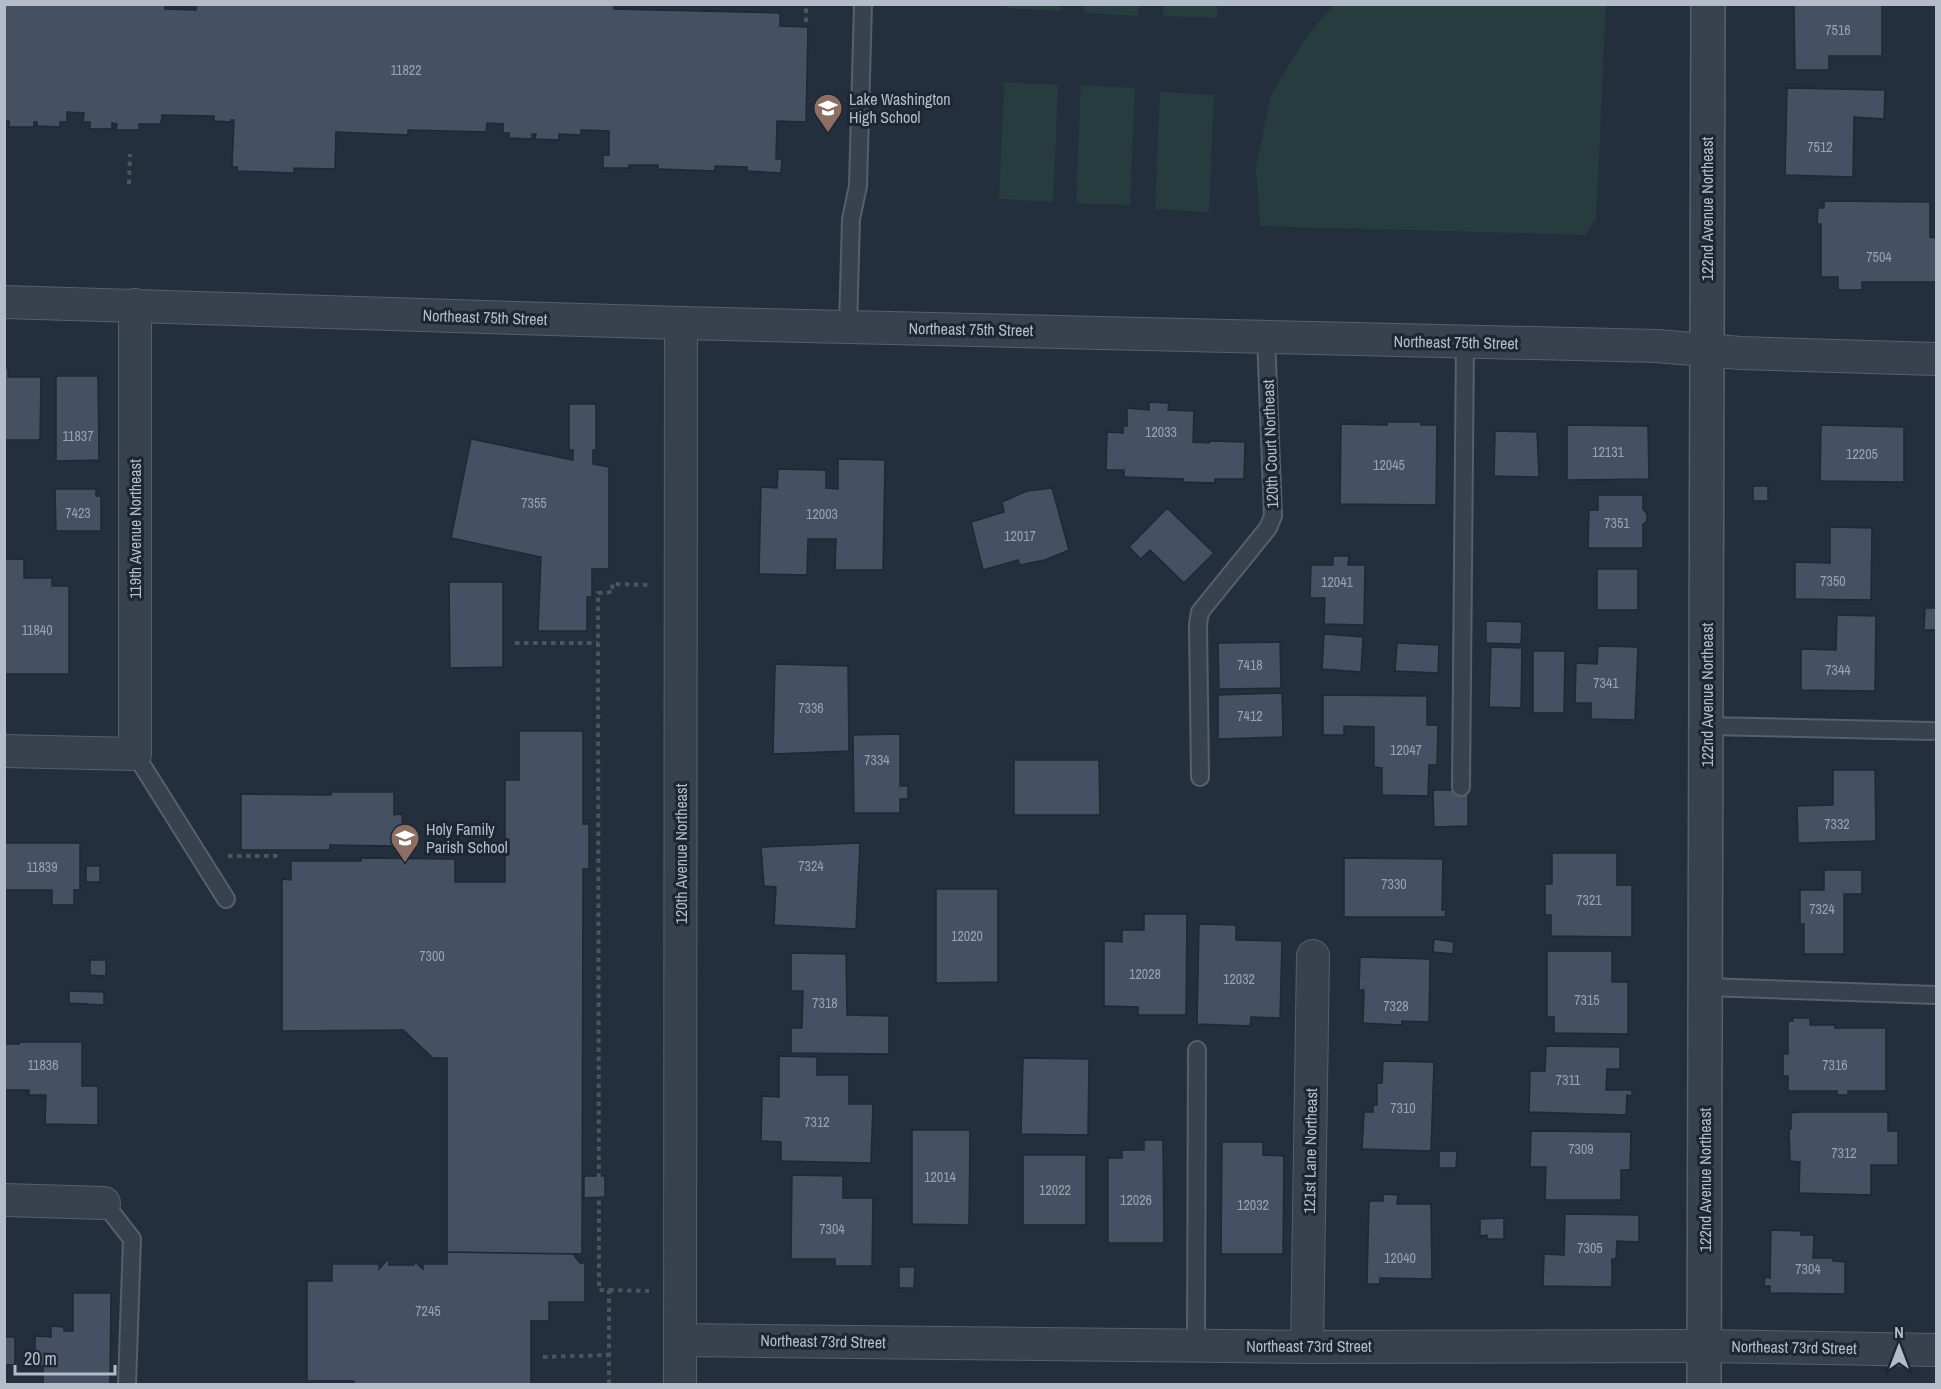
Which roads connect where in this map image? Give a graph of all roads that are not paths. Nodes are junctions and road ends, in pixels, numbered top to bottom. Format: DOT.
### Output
graph roads {
  1 [pos="862,4"];
  2 [pos="1708,4"];
  3 [pos="4,302"];
  4 [pos="135,305"];
  5 [pos="681,323"];
  6 [pos="848,327"];
  7 [pos="1266,337"];
  8 [pos="1465,342"];
  9 [pos="1707,350"];
  10 [pos="1936,358"];
  11 [pos="1707,726"];
  12 [pos="1932,731"];
  13 [pos="4,751"];
  14 [pos="135,753"];
  15 [pos="1200,777"];
  16 [pos="1461,787"];
  17 [pos="226,899"];
  18 [pos="1313,956"];
  19 [pos="1706,987"];
  20 [pos="1936,995"];
  21 [pos="1197,1050"];
  22 [pos="4,1200"];
  23 [pos="104,1203"];
  24 [pos="681,1340"];
  25 [pos="1196,1345"];
  26 [pos="1704,1346"];
  27 [pos="1307,1347"];
  28 [pos="1936,1350"];
  29 [pos="127,1384"];
  30 [pos="680,1384"];
  31 [pos="1704,1384"];
  1 -- 6 [label="lane"];
  2 -- 9 [label="street, 122nd Avenue Northeast"];
  3 -- 4 [label="street, Northeast 75th Street"];
  4 -- 5 [label="street, Northeast 75th Street"];
  4 -- 14 [label="street, 119th Avenue Northeast"];
  5 -- 6 [label="street, Northeast 75th Street"];
  5 -- 24 [label="street, 120th Avenue Northeast"];
  6 -- 7 [label="street, Northeast 75th Street"];
  7 -- 8 [label="street, Northeast 75th Street"];
  7 -- 15 [label="lane, 120th Court Northeast"];
  8 -- 9 [label="street, Northeast 75th Street"];
  8 -- 16 [label="lane"];
  9 -- 10 [label="street, Northeast 75th Street"];
  9 -- 11 [label="street, 122nd Avenue Northeast"];
  11 -- 12 [label="lane"];
  11 -- 19 [label="street, 122nd Avenue Northeast"];
  13 -- 14 [label="street"];
  14 -- 17 [label="lane"];
  18 -- 27 [label="street, 121st Lane Northeast"];
  19 -- 20 [label="lane"];
  19 -- 26 [label="street, 122nd Avenue Northeast"];
  21 -- 25 [label="lane"];
  22 -- 23 [label="street"];
  23 -- 29 [label="lane"];
  24 -- 25 [label="street, Northeast 73rd Street"];
  24 -- 30 [label="street, 120th Avenue Northeast"];
  25 -- 27 [label="street, Northeast 73rd Street"];
  26 -- 27 [label="street, Northeast 73rd Street"];
  26 -- 28 [label="street, Northeast 73rd Street"];
  26 -- 31 [label="street, 122nd Avenue Northeast"];
}
